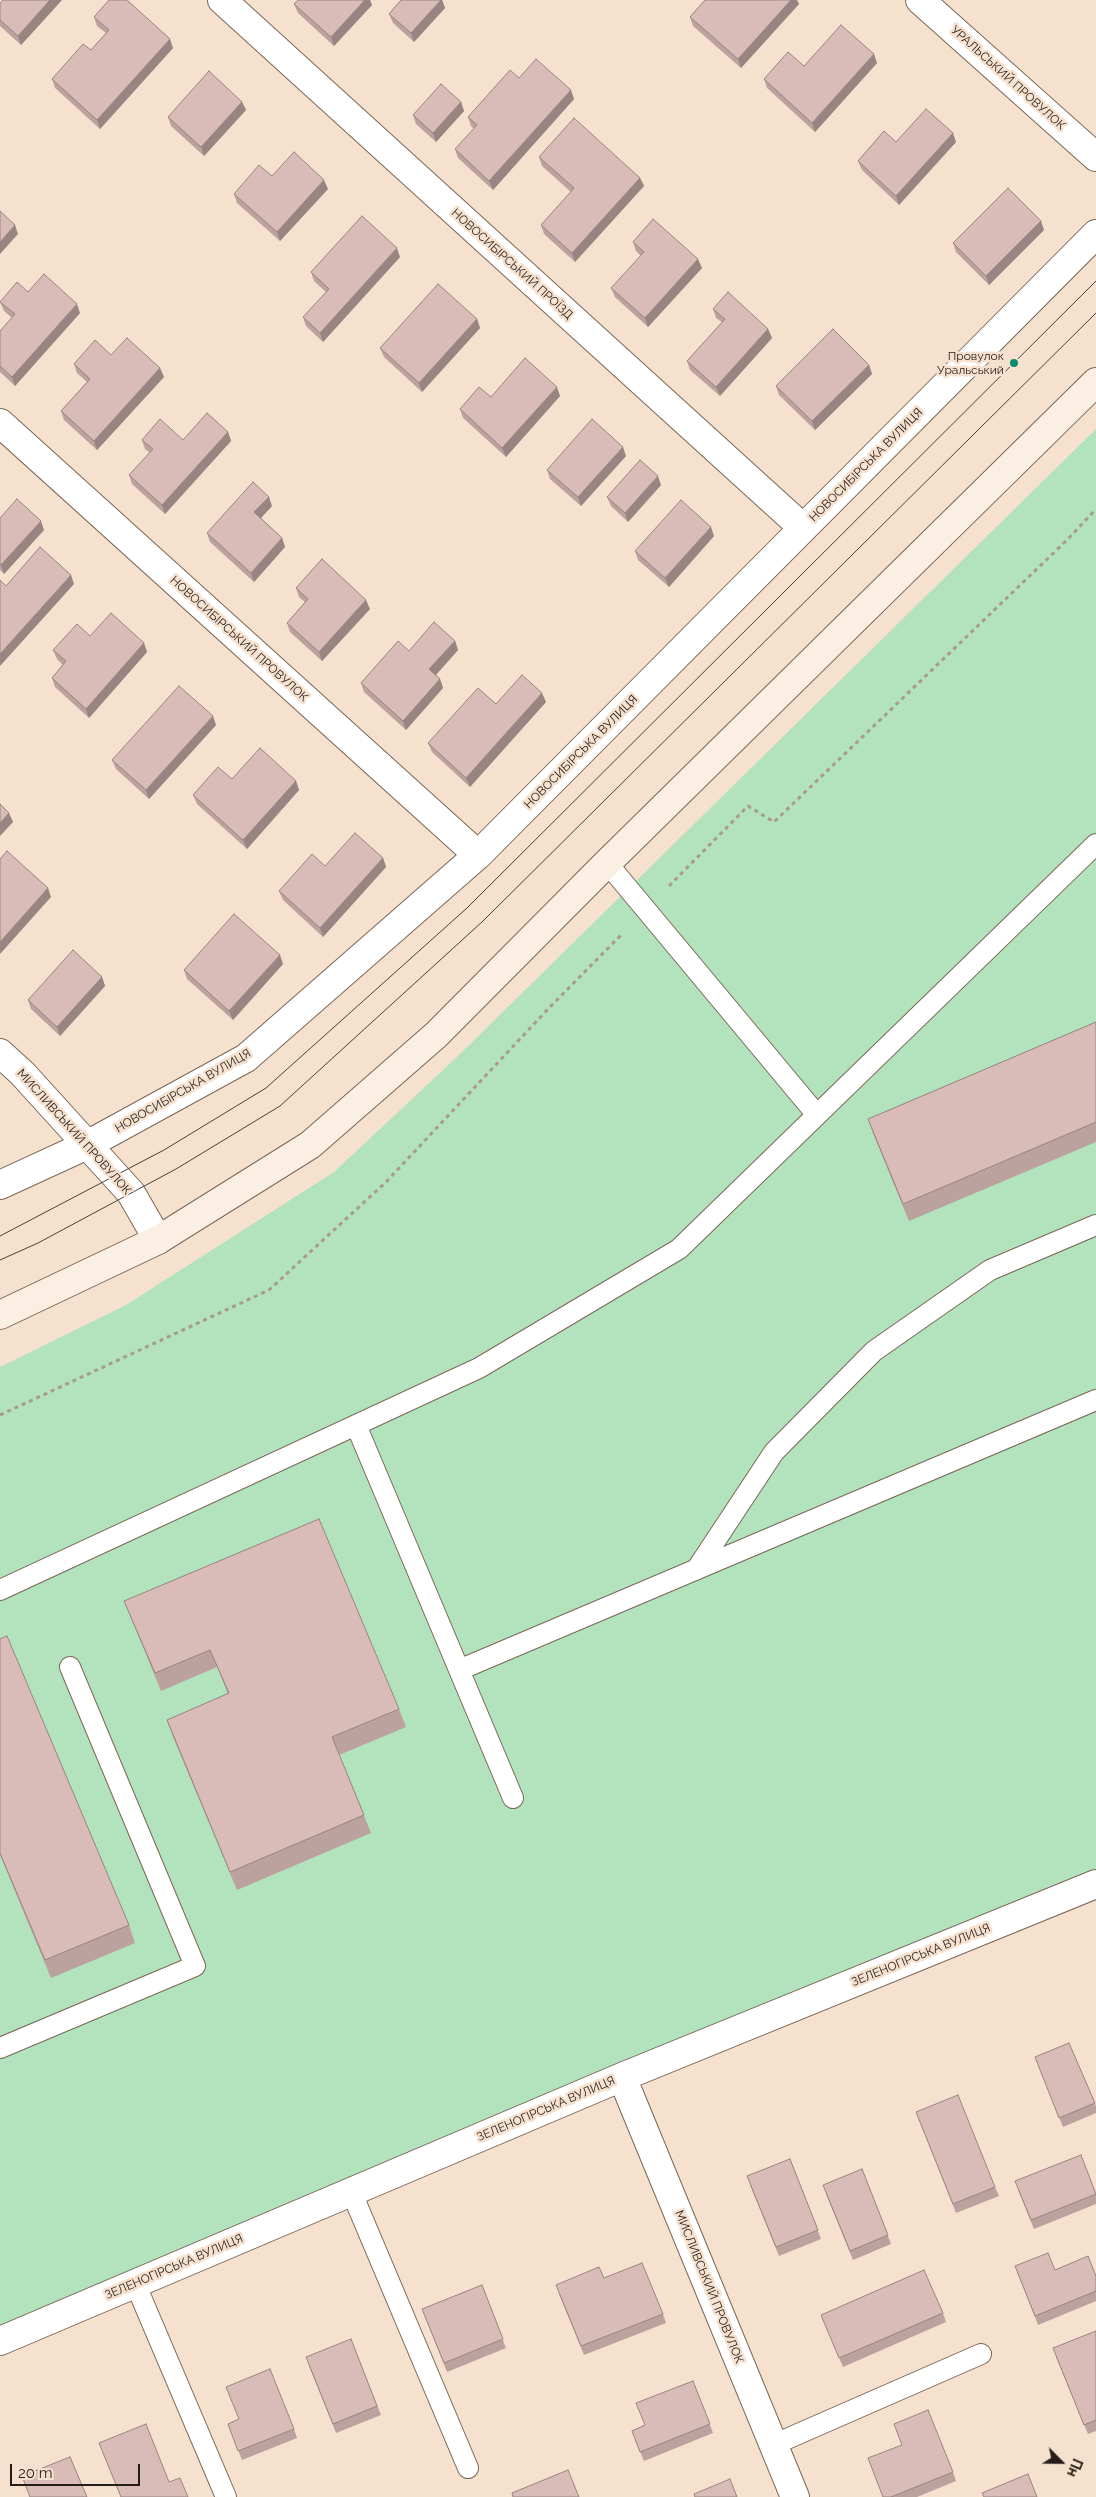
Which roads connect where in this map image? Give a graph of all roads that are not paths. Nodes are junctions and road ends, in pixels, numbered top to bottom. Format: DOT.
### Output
graph roads {
  1 [pos="222,0"];
  2 [pos="920,0"];
  3 [pos="1096,157"];
  4 [pos="1096,234"];
  5 [pos="1096,382"];
  6 [pos="0,423"];
  7 [pos="803,528"];
  8 [pos="1096,844"];
  9 [pos="478,855"];
  10 [pos="607,863"];
  11 [pos="0,1053"];
  12 [pos="817,1115"];
  13 [pos="87,1145"];
  14 [pos="0,1185"];
  15 [pos="1096,1225"];
  16 [pos="158,1240"];
  17 [pos="0,1315"];
  18 [pos="1096,1400"];
  19 [pos="356,1425"];
  20 [pos="696,1570"];
  21 [pos="0,1590"];
  22 [pos="70,1667"];
  23 [pos="459,1670"];
  24 [pos="512,1798"];
  25 [pos="1096,1884"];
  26 [pos="0,2048"];
  27 [pos="622,2077"];
  28 [pos="351,2192"];
  29 [pos="135,2283"];
  30 [pos="0,2341"];
  31 [pos="981,2354"];
  32 [pos="773,2445"];
  33 [pos="468,2468"];
  34 [pos="226,2497"];
  35 [pos="795,2497"];
  1 -- 7 [label="street, НОВОСИБІРСЬКИЙ ПРОЇЗД"];
  2 -- 3 [label="street, УРАЛЬСЬКИЙ ПРОВУЛОК"];
  4 -- 7 [label="street, НОВОСИБІРСЬКА ВУЛИЦЯ"];
  5 -- 10 [label="main road"];
  6 -- 9 [label="street, НОВОСИБІРСЬКИЙ ПРОВУЛОК"];
  7 -- 9 [label="street, НОВОСИБІРСЬКА ВУЛИЦЯ"];
  8 -- 12 [label="lane"];
  9 -- 13 [label="street, НОВОСИБІРСЬКА ВУЛИЦЯ"];
  10 -- 12 [label="lane"];
  10 -- 16 [label="main road"];
  11 -- 13 [label="street, МИСЛИВСЬКИЙ ПРОВУЛОК"];
  12 -- 19 [label="lane"];
  13 -- 14 [label="street, НОВОСИБІРСЬКА ВУЛИЦЯ"];
  13 -- 16 [label="street, МИСЛИВСЬКИЙ ПРОВУЛОК"];
  15 -- 20 [label="lane"];
  16 -- 17 [label="main road"];
  18 -- 20 [label="lane"];
  19 -- 21 [label="lane"];
  19 -- 23 [label="lane"];
  20 -- 23 [label="lane"];
  22 -- 26 [label="lane"];
  23 -- 24 [label="lane"];
  25 -- 27 [label="street, ЗЕЛЕНОГІРСЬКА ВУЛИЦЯ"];
  27 -- 28 [label="street, ЗЕЛЕНОГІРСЬКА ВУЛИЦЯ"];
  27 -- 32 [label="street, МИСЛИВСЬКИЙ ПРОВУЛОК"];
  28 -- 29 [label="street, ЗЕЛЕНОГІРСЬКА ВУЛИЦЯ"];
  28 -- 33 [label="lane"];
  29 -- 30 [label="street, ЗЕЛЕНОГІРСЬКА ВУЛИЦЯ"];
  29 -- 34 [label="lane"];
  31 -- 32 [label="lane"];
  32 -- 35 [label="street, МИСЛИВСЬКИЙ ПРОВУЛОК"];
}
